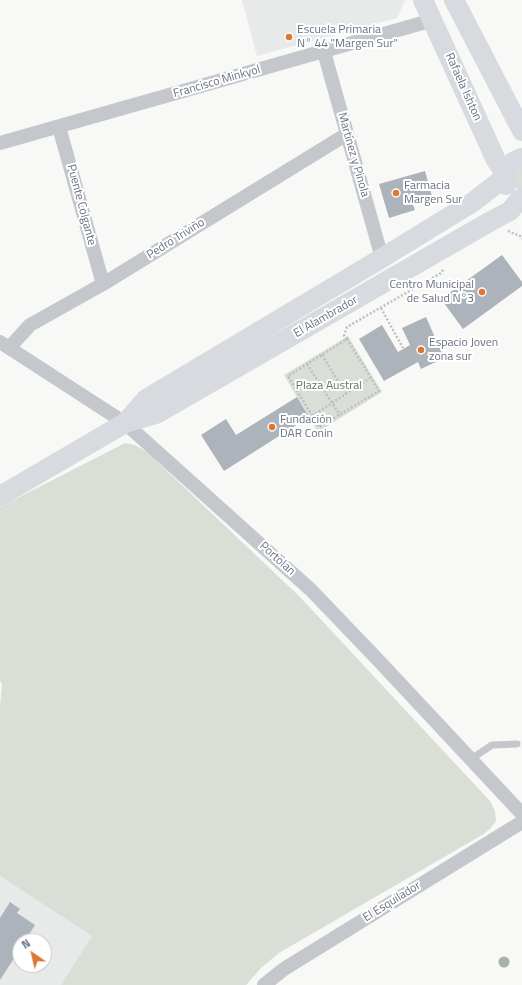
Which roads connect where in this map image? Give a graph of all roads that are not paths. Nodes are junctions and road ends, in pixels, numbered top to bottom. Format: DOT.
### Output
graph roads {
  1 [pos="423,0"];
  2 [pos="454,0"];
  3 [pos="433,20"];
  4 [pos="324,52"];
  5 [pos="59,127"];
  6 [pos="522,131"];
  7 [pos="347,134"];
  8 [pos="0,144"];
  9 [pos="522,158"];
  10 [pos="505,175"];
  11 [pos="521,199"];
  12 [pos="382,258"];
  13 [pos="103,284"];
  14 [pos="4,345"];
  15 [pos="125,423"];
  16 [pos="0,496"];
  17 [pos="517,744"];
  18 [pos="471,759"];
  19 [pos="522,814"];
  20 [pos="522,822"];
  21 [pos="264,985"];
  1 -- 3 [label="main road, Rafaela Ishton"];
  2 -- 6 [label="main road"];
  3 -- 4 [label="street, Francisco Minkyol"];
  3 -- 10 [label="main road, Rafaela Ishton"];
  4 -- 5 [label="street, Francisco Minkyol"];
  4 -- 7 [label="street, Martínez y Pinola"];
  5 -- 8 [label="street, Francisco Minkyol"];
  5 -- 13 [label="street, Puente Colgante"];
  7 -- 12 [label="street, Martínez y Pinola"];
  7 -- 13 [label="street, Pedro Triviño"];
  9 -- 10 [label="main road"];
  10 -- 11 [label="main road, Rafaela Ishton"];
  10 -- 12 [label="main road, El Alambrador"];
  11 -- 15 [label="main road, El Alambrador"];
  12 -- 15 [label="main road, El Alambrador"];
  13 -- 14 [label="street, Pedro Triviño"];
  14 -- 15 [label="street, Portolan"];
  15 -- 16 [label="main road, El Alambrador"];
  15 -- 18 [label="street, Portolan"];
  17 -- 18 [label="lane"];
  18 -- 19 [label="street, Portolan"];
  20 -- 21 [label="street, El Esquilador"];
}
